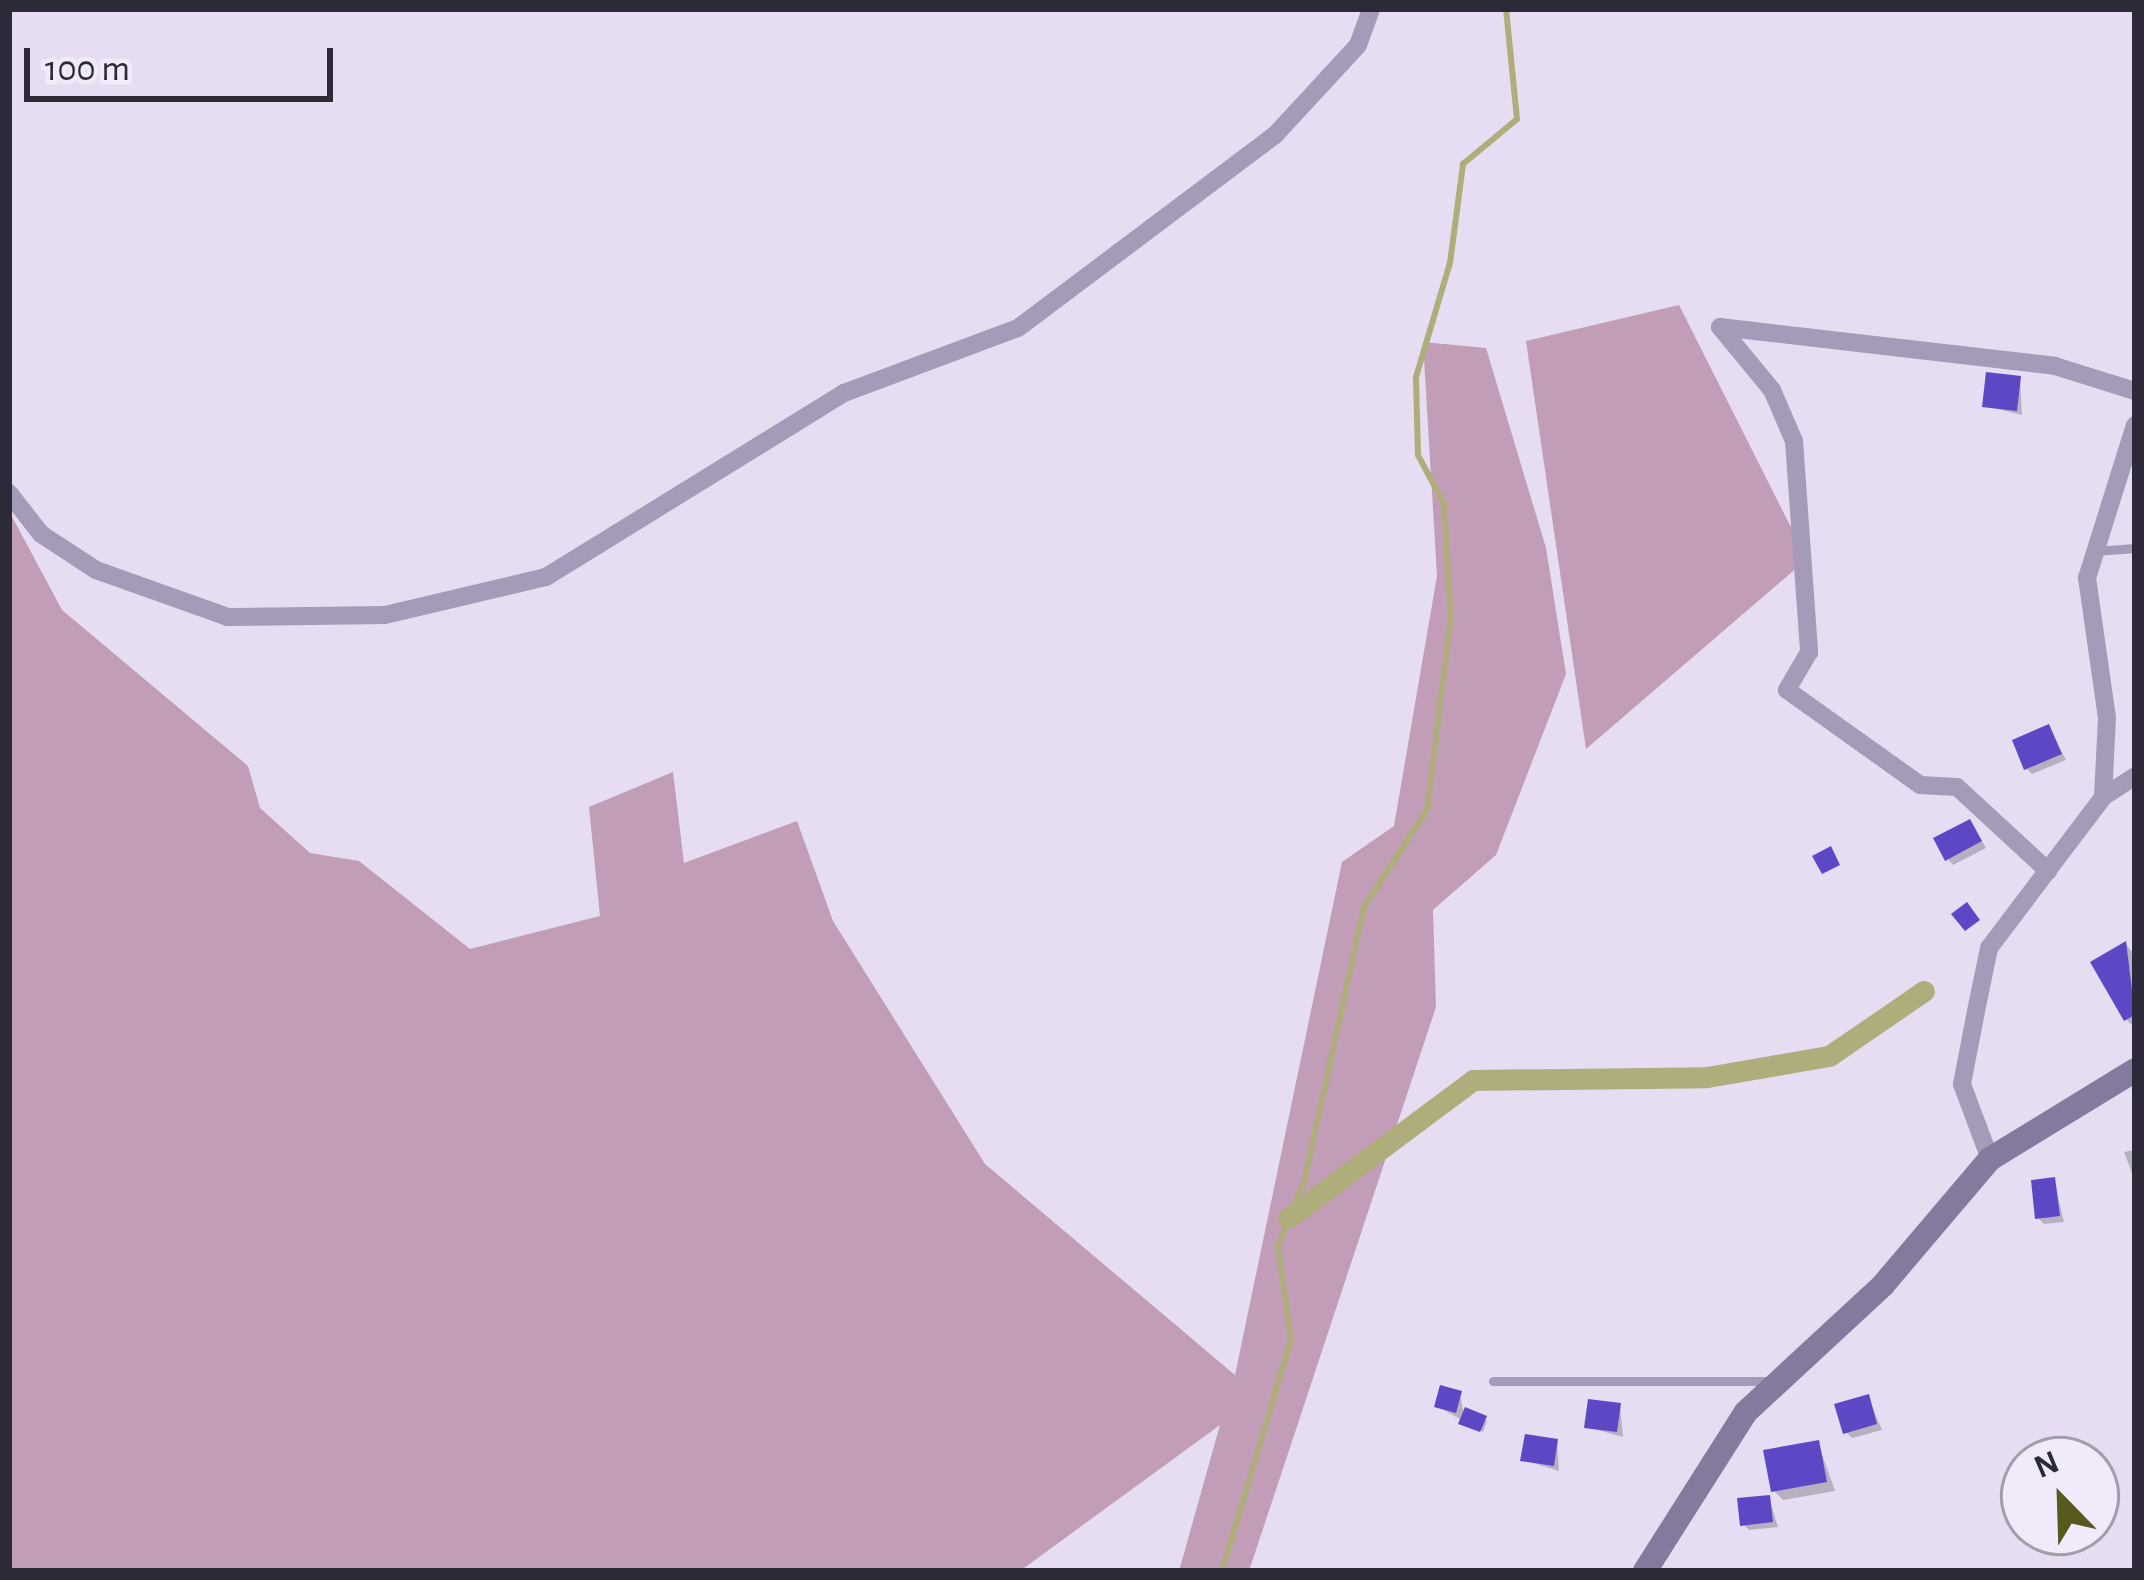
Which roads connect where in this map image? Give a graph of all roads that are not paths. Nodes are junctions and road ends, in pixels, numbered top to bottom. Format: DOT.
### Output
graph roads {
  1 [pos="1371,9"];
  2 [pos="2135,391"];
  3 [pos="2135,425"];
  4 [pos="9,493"];
  5 [pos="2135,548"];
  6 [pos="2095,551"];
  7 [pos="2135,776"];
  8 [pos="2103,797"];
  9 [pos="2048,871"];
  10 [pos="2135,1070"];
  11 [pos="1990,1159"];
  12 [pos="1493,1381"];
  13 [pos="1775,1381"];
  14 [pos="1645,1571"];
  1 -- 4 [label="street"];
  2 -- 9 [label="street"];
  3 -- 6 [label="street"];
  5 -- 6 [label="lane"];
  6 -- 8 [label="street"];
  7 -- 8 [label="street"];
  8 -- 9 [label="street"];
  9 -- 11 [label="street"];
  10 -- 11 [label="street"];
  11 -- 13 [label="street"];
  12 -- 13 [label="lane"];
  13 -- 14 [label="street"];
}
